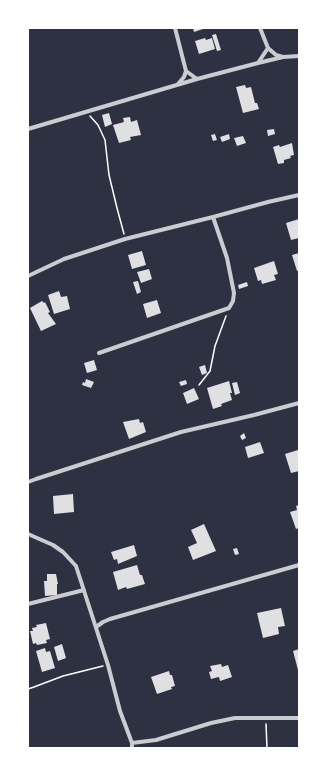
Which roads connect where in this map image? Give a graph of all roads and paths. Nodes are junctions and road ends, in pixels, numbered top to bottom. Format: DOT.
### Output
graph roads {
  1 [pos="175,28"];
  2 [pos="260,28"];
  3 [pos="268,48"];
  4 [pos="299,56"];
  5 [pos="283,57"];
  6 [pos="258,63"];
  7 [pos="186,71"];
  8 [pos="197,79"];
  9 [pos="177,84"];
  10 [pos="85,112"];
  11 [pos="28,129"];
  12 [pos="299,195"];
  13 [pos="213,217"];
  14 [pos="126,239"];
  15 [pos="28,276"];
  16 [pos="229,308"];
  17 [pos="99,353"];
  18 [pos="200,385"];
  19 [pos="299,403"];
  20 [pos="28,482"];
  21 [pos="28,534"];
  22 [pos="299,565"];
  23 [pos="84,590"];
  24 [pos="28,604"];
  25 [pos="96,627"];
  26 [pos="108,665"];
  27 [pos="28,689"];
  28 [pos="266,718"];
  29 [pos="299,718"];
  30 [pos="132,746"];
  31 [pos="267,748"];
  1 -- 7 [label="street"];
  2 -- 3 [label="street"];
  3 -- 5 [label="street"];
  3 -- 6 [label="street"];
  4 -- 5 [label="street"];
  5 -- 6 [label="street"];
  6 -- 8 [label="street"];
  7 -- 8 [label="street"];
  7 -- 9 [label="street"];
  8 -- 9 [label="street"];
  9 -- 10 [label="street"];
  10 -- 11 [label="street"];
  10 -- 14 [label="path"];
  12 -- 13 [label="street"];
  13 -- 14 [label="street"];
  13 -- 16 [label="street"];
  14 -- 15 [label="street"];
  16 -- 17 [label="street"];
  16 -- 18 [label="path"];
  19 -- 20 [label="street"];
  21 -- 23 [label="street"];
  22 -- 25 [label="street"];
  23 -- 24 [label="street"];
  23 -- 25 [label="street"];
  25 -- 26 [label="street"];
  26 -- 27 [label="path"];
  26 -- 30 [label="street"];
  28 -- 29 [label="street"];
  28 -- 30 [label="street"];
  28 -- 31 [label="path"];
}
